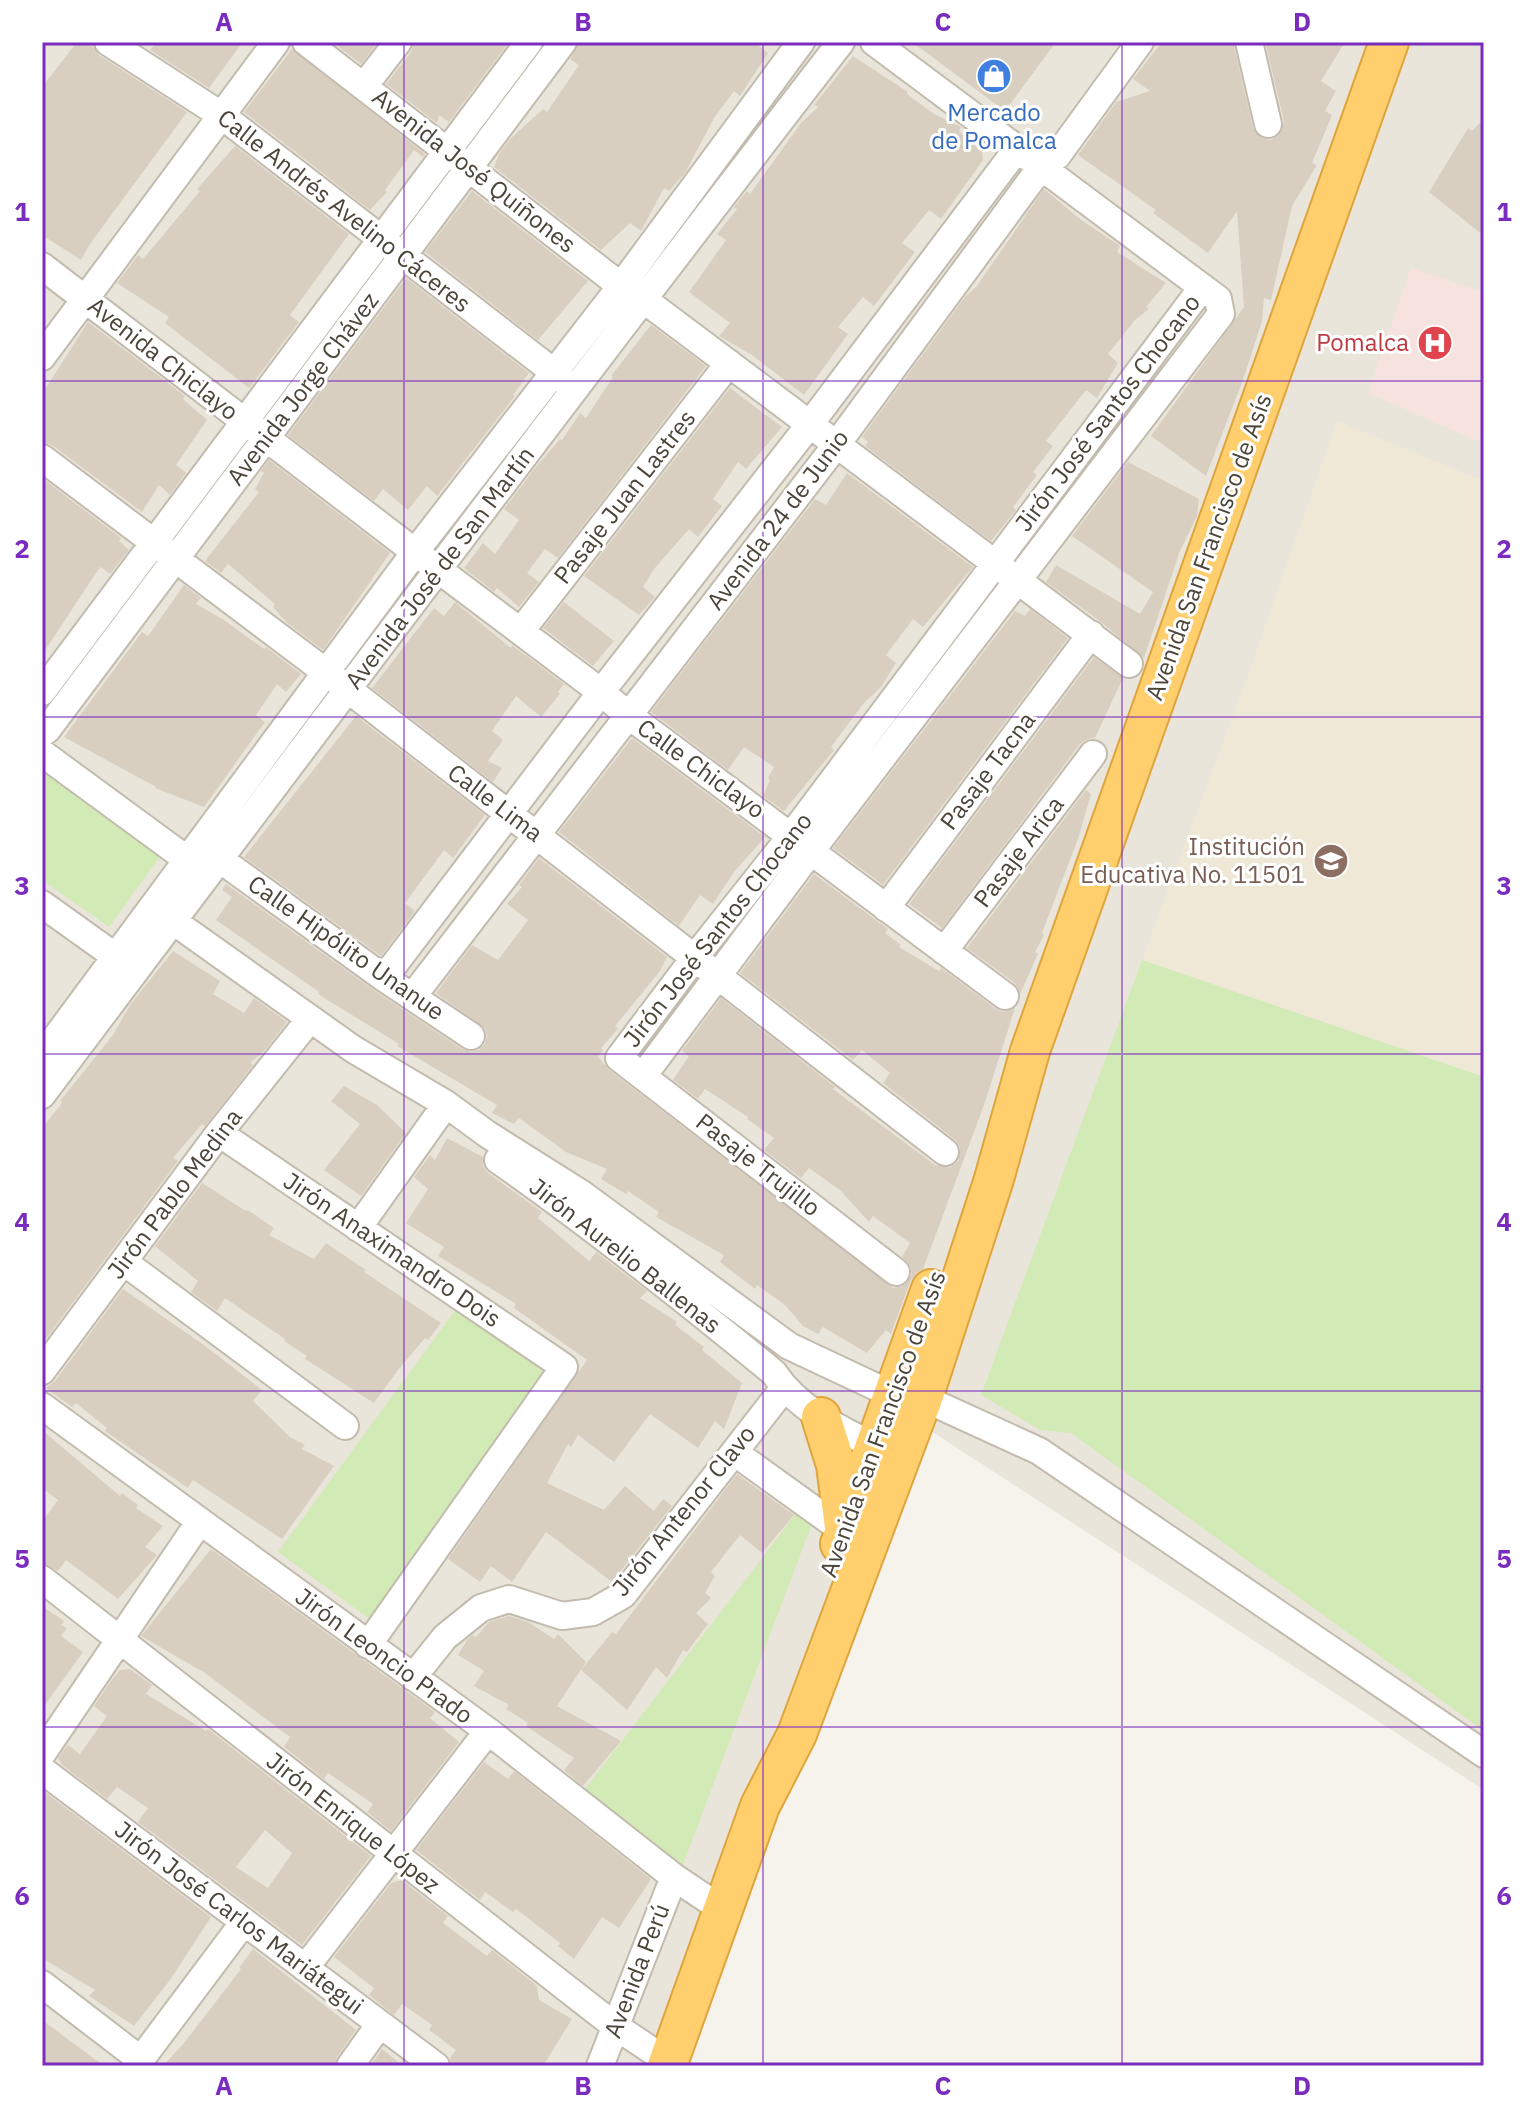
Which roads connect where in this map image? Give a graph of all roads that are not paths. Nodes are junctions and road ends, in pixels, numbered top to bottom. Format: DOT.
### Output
graph roads {
  1 [pos="108,42"];
  2 [pos="276,42"];
  3 [pos="306,42"];
  4 [pos="398,42"];
  5 [pos="529,42"];
  6 [pos="563,42"];
  7 [pos="801,42"];
  8 [pos="841,42"];
  9 [pos="874,42"];
  10 [pos="1140,42"];
  11 [pos="1249,42"];
  12 [pos="1389,42"];
  13 [pos="364,86"];
  14 [pos="221,115"];
  15 [pos="1268,124"];
  16 [pos="1017,149"];
  17 [pos="447,151"];
  18 [pos="1041,167"];
  19 [pos="469,168"];
  20 [pos="381,240"];
  21 [pos="403,256"];
  22 [pos="42,266"];
  23 [pos="1201,289"];
  24 [pos="632,292"];
  25 [pos="85,299"];
  26 [pos="42,357"];
  27 [pos="729,363"];
  28 [pos="564,380"];
  29 [pos="245,422"];
  30 [pos="810,424"];
  31 [pos="266,438"];
  32 [pos="837,444"];
  33 [pos="42,458"];
  34 [pos="154,542"];
  35 [pos="415,552"];
  36 [pos="176,559"];
  37 [pos="995,562"];
  38 [pos="438,568"];
  39 [pos="1018,580"];
  40 [pos="521,631"];
  41 [pos="1091,634"];
  42 [pos="1129,664"];
  43 [pos="327,673"];
  44 [pos="348,691"];
  45 [pos="42,692"];
  46 [pos="601,692"];
  47 [pos="628,715"];
  48 [pos="42,733"];
  49 [pos="42,753"];
  50 [pos="1093,754"];
  51 [pos="509,815"];
  52 [pos="537,836"];
  53 [pos="801,843"];
  54 [pos="186,859"];
  55 [pos="215,868"];
  56 [pos="42,904"];
  57 [pos="886,908"];
  58 [pos="173,921"];
  59 [pos="944,951"];
  60 [pos="695,957"];
  61 [pos="126,964"];
  62 [pos="717,975"];
  63 [pos="384,978"];
  64 [pos="413,996"];
  65 [pos="1005,996"];
  66 [pos="310,1019"];
  67 [pos="471,1036"];
  68 [pos="42,1056"];
  69 [pos="619,1058"];
  70 [pos="643,1076"];
  71 [pos="42,1095"];
  72 [pos="441,1111"];
  73 [pos="219,1133"];
  74 [pos="945,1152"];
  75 [pos="358,1228"];
  76 [pos="124,1262"];
  77 [pos="896,1272"];
  78 [pos="789,1346"];
  79 [pos="42,1371"];
  80 [pos="779,1381"];
  81 [pos="912,1400"];
  82 [pos="42,1406"];
  83 [pos="821,1417"];
  84 [pos="345,1426"];
  85 [pos="888,1451"];
  86 [pos="734,1452"];
  87 [pos="200,1521"];
  88 [pos="845,1532"];
  89 [pos="42,1579"];
  90 [pos="119,1640"];
  91 [pos="368,1645"];
  92 [pos="413,1677"];
  93 [pos="488,1731"];
  94 [pos="42,1754"];
  95 [pos="1484,1754"];
  96 [pos="42,1770"];
  97 [pos="760,1806"];
  98 [pos="393,1854"];
  99 [pos="674,1877"];
  100 [pos="723,1910"];
  101 [pos="244,1922"];
  102 [pos="305,1968"];
  103 [pos="42,1984"];
  104 [pos="380,2024"];
  105 [pos="615,2026"];
  106 [pos="139,2063"];
  107 [pos="668,2064"];
  108 [pos="350,2066"];
  109 [pos="436,2066"];
  110 [pos="600,2066"];
  1 -- 14 [label="street, Calle Andrés Avelino Cáceres"];
  2 -- 14 [label="street"];
  3 -- 13 [label="street, Avenida José Quiñones"];
  4 -- 13 [label="street"];
  5 -- 17 [label="street, Avenida Jorge Chávez"];
  6 -- 19 [label="street, Avenida Jorge Chávez"];
  7 -- 24 [label="street, Avenida José de San Martín"];
  8 -- 24 [label="street, Avenida José de San Martín"];
  9 -- 16 [label="street"];
  10 -- 18 [label="street, Avenida 24 de Junio"];
  11 -- 15 [label="street"];
  12 -- 81 [label="highway, Avenida San Francisco de Asís"];
  13 -- 17 [label="street, Avenida José Quiñones"];
  14 -- 20 [label="street, Calle Andrés Avelino Cáceres"];
  14 -- 25 [label="street"];
  16 -- 18 [label="street"];
  16 -- 30 [label="street, Avenida 24 de Junio"];
  17 -- 19 [label="street, Avenida José Quiñones"];
  17 -- 20 [label="street, Avenida Jorge Chávez"];
  18 -- 23 [label="street"];
  18 -- 32 [label="street, Avenida 24 de Junio"];
  19 -- 21 [label="street, Avenida Jorge Chávez"];
  19 -- 24 [label="street, Avenida José Quiñones"];
  20 -- 21 [label="street, Calle Andrés Avelino Cáceres"];
  20 -- 29 [label="street, Avenida Jorge Chávez"];
  21 -- 28 [label="street, Calle Andrés Avelino Cáceres"];
  21 -- 31 [label="street, Avenida Jorge Chávez"];
  22 -- 25 [label="street, Avenida Chiclayo"];
  23 -- 37 [label="street, Jirón José Santos Chocano"];
  23 -- 39 [label="street, Jirón José Santos Chocano"];
  24 -- 27 [label="street, Avenida José Quiñones"];
  24 -- 28 [label="street, Avenida José de San Martín"];
  25 -- 26 [label="street"];
  25 -- 29 [label="street, Avenida Chiclayo"];
  27 -- 30 [label="street, Avenida José Quiñones"];
  27 -- 40 [label="street, Pasaje Juan Lastres"];
  28 -- 35 [label="street, Avenida José de San Martín"];
  28 -- 38 [label="street, Avenida José de San Martín"];
  29 -- 31 [label="street, Avenida Chiclayo"];
  29 -- 34 [label="street, Avenida Jorge Chávez"];
  30 -- 32 [label="street, Avenida José Quiñones"];
  30 -- 46 [label="street, Avenida 24 de Junio"];
  31 -- 35 [label="street, Avenida Chiclayo"];
  31 -- 36 [label="street, Avenida Jorge Chávez"];
  32 -- 37 [label="street, Avenida José Quiñones"];
  32 -- 47 [label="street, Avenida 24 de Junio"];
  33 -- 34 [label="street, Calle Lima"];
  34 -- 36 [label="street, Calle Lima"];
  34 -- 45 [label="street, Avenida Jorge Chávez"];
  35 -- 38 [label="street, Avenida Chiclayo"];
  35 -- 43 [label="street, Avenida José de San Martín"];
  36 -- 43 [label="street, Calle Lima"];
  36 -- 48 [label="street, Avenida Jorge Chávez"];
  37 -- 39 [label="street, Avenida José Quiñones"];
  37 -- 53 [label="street, Jirón José Santos Chocano"];
  38 -- 40 [label="street, Calle Chiclayo"];
  38 -- 44 [label="street, Avenida José de San Martín"];
  39 -- 41 [label="street, Avenida José Quiñones"];
  39 -- 53 [label="street, Jirón José Santos Chocano"];
  40 -- 46 [label="street, Calle Chiclayo"];
  41 -- 42 [label="street, Avenida José Quiñones"];
  41 -- 57 [label="street, Pasaje Tacna"];
  43 -- 44 [label="street, Calle Lima"];
  43 -- 54 [label="street, Avenida José de San Martín"];
  44 -- 51 [label="street, Calle Lima"];
  44 -- 55 [label="street, Avenida José de San Martín"];
  46 -- 47 [label="street, Calle Chiclayo"];
  46 -- 51 [label="street, Avenida 24 de Junio"];
  47 -- 52 [label="street, Avenida 24 de Junio"];
  47 -- 53 [label="street, Calle Chiclayo"];
  49 -- 54 [label="street, Calle Hipólito Unanue"];
  50 -- 59 [label="street, Pasaje Arica"];
  51 -- 52 [label="street, Calle Lima"];
  51 -- 63 [label="street, Avenida 24 de Junio"];
  52 -- 60 [label="street, Calle Lima"];
  52 -- 64 [label="street, Avenida 24 de Junio"];
  53 -- 57 [label="street, Calle Chiclayo"];
  53 -- 60 [label="street, Jirón José Santos Chocano"];
  53 -- 62 [label="street, Jirón José Santos Chocano"];
  54 -- 55 [label="street, Calle Hipólito Unanue"];
  54 -- 61 [label="street, Avenida José de San Martín"];
  55 -- 58 [label="street, Avenida José de San Martín"];
  55 -- 63 [label="street, Calle Hipólito Unanue"];
  56 -- 61 [label="street"];
  57 -- 59 [label="street, Calle Chiclayo"];
  58 -- 61 [label="street, Avenida José de San Martín"];
  58 -- 66 [label="street, Jirón Aurelio Ballenas"];
  59 -- 65 [label="street, Calle Chiclayo"];
  60 -- 62 [label="street, Calle Lima"];
  60 -- 69 [label="street, Jirón José Santos Chocano"];
  61 -- 68 [label="street, Avenida José de San Martín"];
  61 -- 71 [label="street, Avenida José de San Martín"];
  62 -- 70 [label="street, Jirón José Santos Chocano"];
  62 -- 74 [label="street, Calle Lima"];
  63 -- 64 [label="street, Calle Hipólito Unanue"];
  64 -- 67 [label="street, Calle Hipólito Unanue"];
  66 -- 72 [label="street, Jirón Aurelio Ballenas"];
  66 -- 73 [label="street, Jirón Pablo Medina"];
  69 -- 70 [label="street, Pasaje Trujillo"];
  70 -- 77 [label="street, Pasaje Trujillo"];
  72 -- 75 [label="street"];
  72 -- 78 [label="street, Jirón Aurelio Ballenas"];
  72 -- 80 [label="street, Jirón Aurelio Ballenas"];
  73 -- 75 [label="street, Jirón Anaximandro Dois"];
  73 -- 76 [label="street, Jirón Pablo Medina"];
  75 -- 91 [label="street, Jirón Anaximandro Dois"];
  76 -- 79 [label="street, Jirón Pablo Medina"];
  76 -- 84 [label="street"];
  78 -- 80 [label="street, Jirón Antenor Clavo"];
  78 -- 81 [label="street, Jirón Aurelio Ballenas"];
  80 -- 83 [label="street, Jirón Aurelio Ballenas"];
  80 -- 86 [label="street, Jirón Antenor Clavo"];
  81 -- 85 [label="highway, Avenida San Francisco de Asís"];
  81 -- 95 [label="street, Jirón Aurelio Ballenas"];
  82 -- 87 [label="street, Jirón Leoncio Prado"];
  83 -- 85 [label="street, Jirón Aurelio Ballenas"];
  83 -- 88 [label="highway"];
  85 -- 88 [label="highway, Avenida San Francisco de Asís"];
  85 -- 97 [label="highway, Avenida San Francisco de Asís"];
  86 -- 88 [label="street"];
  86 -- 92 [label="street, Jirón Antenor Clavo"];
  87 -- 90 [label="street"];
  87 -- 91 [label="street, Jirón Leoncio Prado"];
  88 -- 97 [label="highway, Avenida San Francisco de Asís"];
  89 -- 90 [label="street, Jirón Enrique López"];
  90 -- 94 [label="street"];
  90 -- 98 [label="street, Jirón Enrique López"];
  91 -- 92 [label="street, Jirón Leoncio Prado"];
  92 -- 93 [label="street, Jirón Leoncio Prado"];
  93 -- 98 [label="street"];
  93 -- 99 [label="street, Jirón Leoncio Prado"];
  96 -- 101 [label="street, Jirón José Carlos Mariátegui"];
  97 -- 100 [label="highway, Avenida San Francisco de Asís"];
  98 -- 102 [label="street"];
  98 -- 105 [label="street, Jirón Enrique López"];
  99 -- 100 [label="street, Jirón Leoncio Prado"];
  99 -- 105 [label="street, Avenida Perú"];
  100 -- 107 [label="highway, Avenida San Francisco de Asís"];
  101 -- 102 [label="street, Jirón José Carlos Mariátegui"];
  101 -- 106 [label="street"];
  102 -- 104 [label="street, Jirón José Carlos Mariátegui"];
  103 -- 106 [label="street"];
  104 -- 108 [label="street"];
  104 -- 109 [label="street, Jirón José Carlos Mariátegui"];
  105 -- 107 [label="street, Jirón Enrique López"];
  105 -- 110 [label="street, Avenida Perú"];
}
